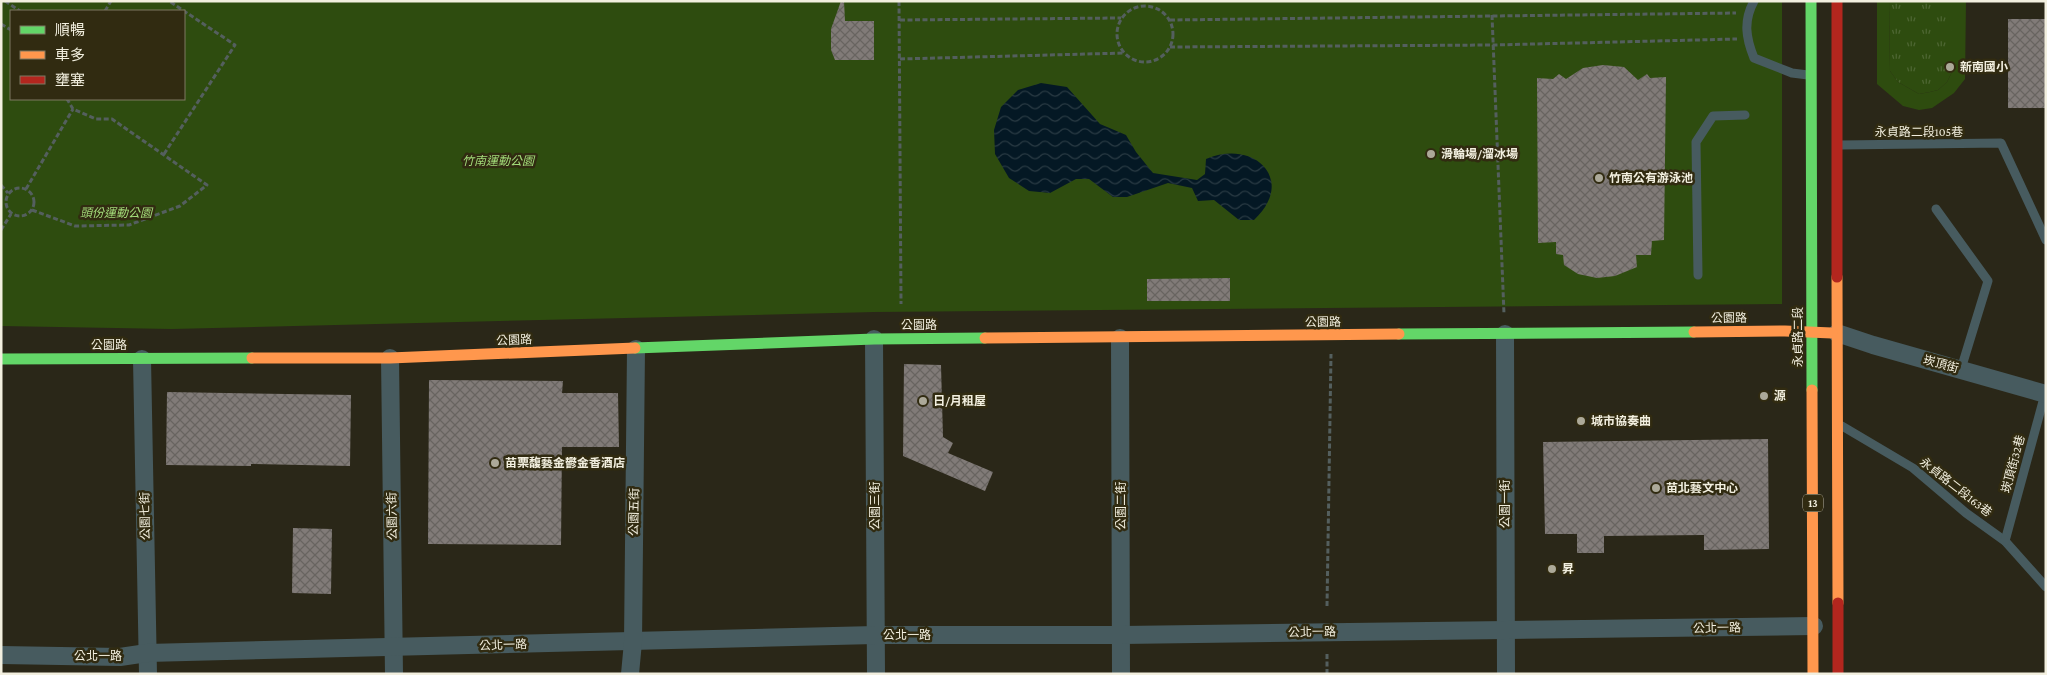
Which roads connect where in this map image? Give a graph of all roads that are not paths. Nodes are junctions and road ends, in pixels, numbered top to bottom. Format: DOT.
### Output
graph roads {
  1 [pos="1754,1"];
  2 [pos="1811,1"];
  3 [pos="1837,1"];
  4 [pos="1810,76"];
  5 [pos="1745,115"];
  6 [pos="1837,145"];
  7 [pos="1936,209"];
  8 [pos="2046,240"];
  9 [pos="1698,275"];
  10 [pos="1811,331"];
  11 [pos="1837,333"];
  12 [pos="1505,334"];
  13 [pos="1120,338"];
  14 [pos="874,339"];
  15 [pos="636,349"];
  16 [pos="390,358"];
  17 [pos="1,359"];
  18 [pos="142,359"];
  19 [pos="1961,369"];
  20 [pos="2045,394"];
  21 [pos="1837,423"];
  22 [pos="2005,541"];
  23 [pos="2046,587"];
  24 [pos="1814,626"];
  25 [pos="1506,631"];
  26 [pos="875,635"];
  27 [pos="1122,635"];
  28 [pos="633,642"];
  29 [pos="394,648"];
  30 [pos="147,654"];
  31 [pos="1,655"];
  32 [pos="148,674"];
  33 [pos="394,674"];
  34 [pos="630,674"];
  35 [pos="876,674"];
  36 [pos="1121,674"];
  37 [pos="1506,674"];
  38 [pos="1813,674"];
  39 [pos="1838,674"];
  1 -- 4 [label="lane"];
  2 -- 4 [label="street, 永貞路二段 / 13"];
  3 -- 6 [label="street, 13"];
  4 -- 10 [label="street, 永貞路二段 / 13"];
  5 -- 9 [label="lane"];
  6 -- 8 [label="lane, 永貞路二段105巷"];
  6 -- 11 [label="street, 13"];
  7 -- 19 [label="lane"];
  10 -- 11 [label="street, 公園路"];
  10 -- 12 [label="street, 公園路"];
  10 -- 24 [label="street, 永貞路二段 / 13"];
  11 -- 19 [label="street, 崁頂街"];
  11 -- 21 [label="street, 13"];
  12 -- 13 [label="street, 公園路"];
  12 -- 25 [label="street, 公園一街"];
  13 -- 14 [label="street, 公園路"];
  13 -- 27 [label="street, 公園二街"];
  14 -- 15 [label="street, 公園路"];
  14 -- 26 [label="street, 公園三街"];
  15 -- 16 [label="street, 公園路"];
  15 -- 28 [label="street, 公園五街"];
  16 -- 18 [label="street, 公園路"];
  16 -- 29 [label="street, 公園六街"];
  17 -- 18 [label="street, 公園路"];
  18 -- 30 [label="street, 公園七街"];
  19 -- 20 [label="street, 崁頂街"];
  20 -- 22 [label="lane, 崁頂街32巷"];
  21 -- 22 [label="lane, 永貞路二段163巷"];
  21 -- 39 [label="street, 13"];
  22 -- 23 [label="lane, 永貞路二段163巷"];
  24 -- 25 [label="street, 公北一路"];
  24 -- 38 [label="street, 永貞路二段 / 13"];
  25 -- 27 [label="street, 公北一路"];
  25 -- 37 [label="street, 公園一街"];
  26 -- 27 [label="street, 公北一路"];
  26 -- 28 [label="street, 公北一路"];
  26 -- 35 [label="street, 公園三街"];
  27 -- 36 [label="street, 公園二街"];
  28 -- 29 [label="street, 公北一路"];
  28 -- 34 [label="street, 公園五街"];
  29 -- 30 [label="street, 公北一路"];
  29 -- 33 [label="street, 公園六街"];
  30 -- 31 [label="street, 公北一路"];
  30 -- 32 [label="street, 公園七街"];
}
